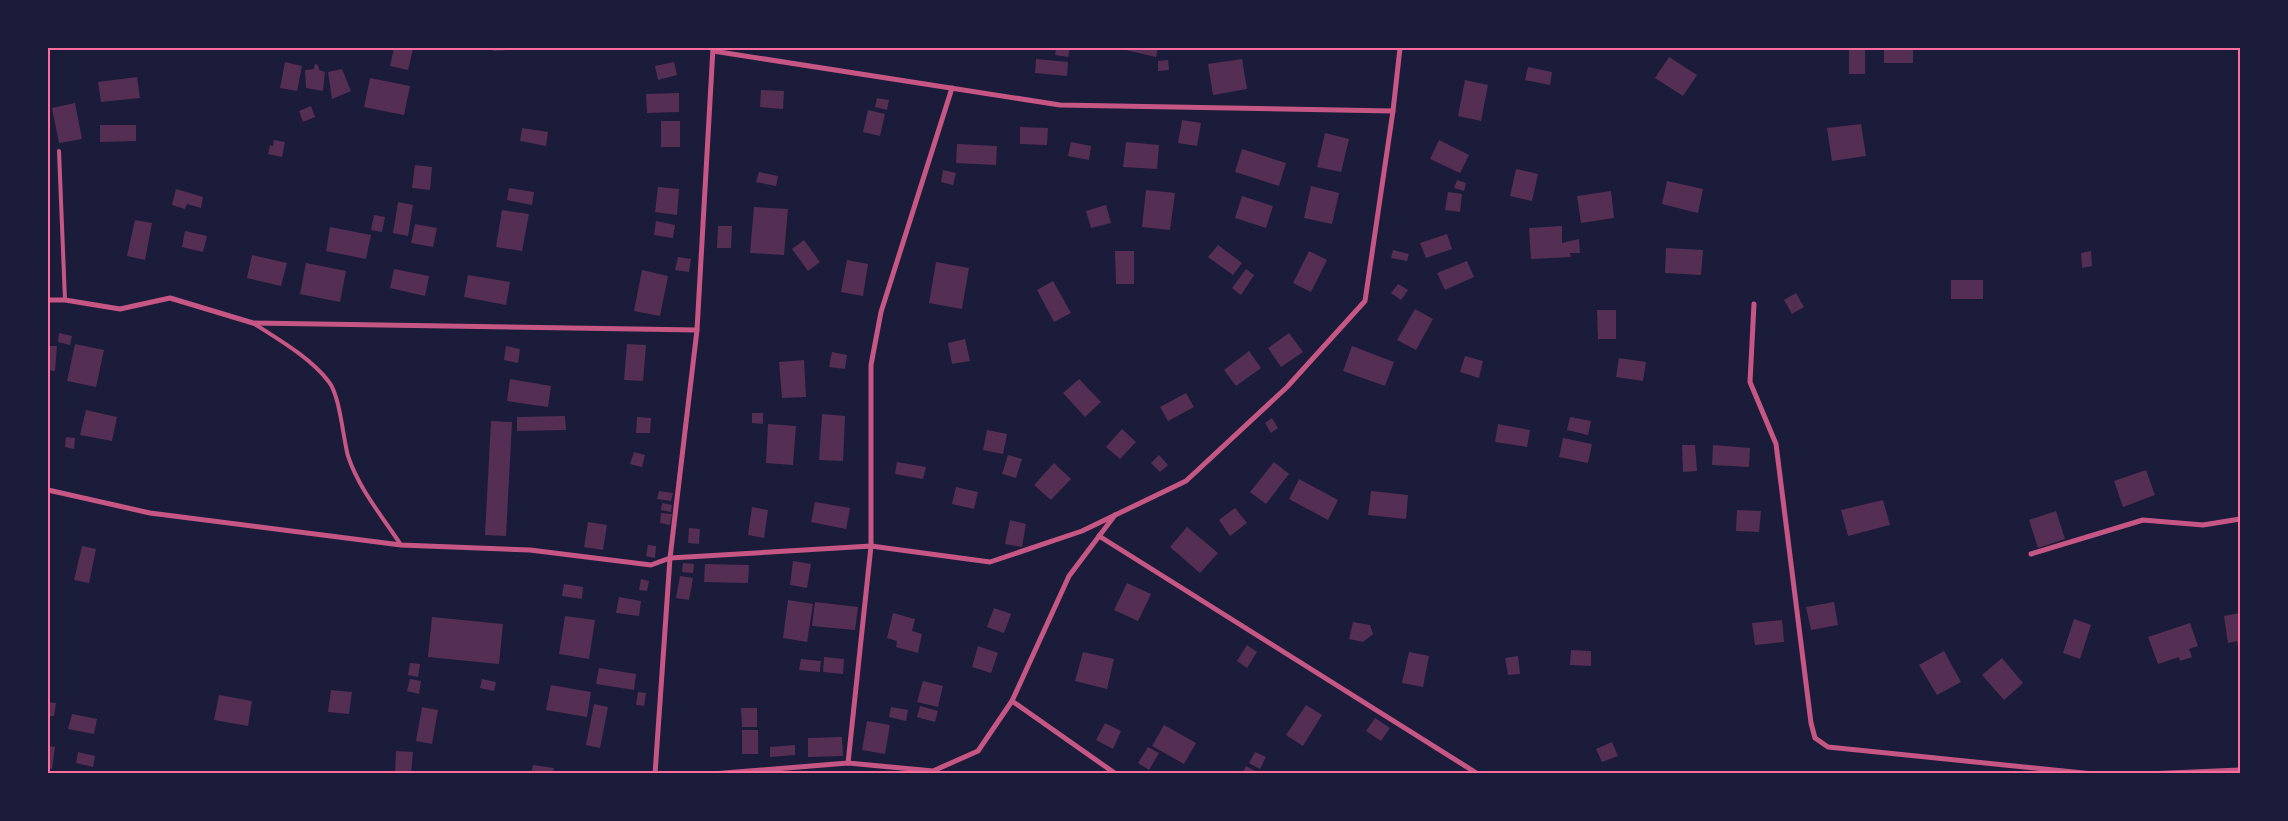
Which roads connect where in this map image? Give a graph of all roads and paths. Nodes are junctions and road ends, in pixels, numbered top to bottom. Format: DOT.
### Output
graph roads {
  1 [pos="1400,48"];
  2 [pos="713,50"];
  3 [pos="952,88"];
  4 [pos="1393,110"];
  5 [pos="59,151"];
  6 [pos="48,300"];
  7 [pos="65,300"];
  8 [pos="1754,304"];
  9 [pos="253,323"];
  10 [pos="697,330"];
  11 [pos="48,490"];
  12 [pos="1115,515"];
  13 [pos="2240,519"];
  14 [pos="1099,536"];
  15 [pos="401,545"];
  16 [pos="871,546"];
  17 [pos="2031,554"];
  18 [pos="670,558"];
  19 [pos="1012,701"];
  20 [pos="848,763"];
  21 [pos="2240,770"];
  22 [pos="936,773"];
  23 [pos="2186,773"];
  24 [pos="655,774"];
  25 [pos="712,774"];
  26 [pos="1116,774"];
  27 [pos="1478,774"];
  28 [pos="2093,774"];
  29 [pos="2146,774"];
  1 -- 4 [label="street"];
  2 -- 3 [label="street"];
  2 -- 10 [label="street"];
  3 -- 4 [label="street"];
  3 -- 16 [label="street"];
  4 -- 12 [label="street"];
  5 -- 7 [label="lane"];
  6 -- 7 [label="street"];
  7 -- 9 [label="street"];
  8 -- 28 [label="street"];
  9 -- 10 [label="street"];
  9 -- 15 [label="lane"];
  10 -- 18 [label="street"];
  11 -- 15 [label="street"];
  12 -- 14 [label="street"];
  12 -- 16 [label="street"];
  13 -- 17 [label="street"];
  14 -- 19 [label="street"];
  14 -- 27 [label="street"];
  15 -- 18 [label="street"];
  16 -- 18 [label="street"];
  16 -- 20 [label="street"];
  18 -- 24 [label="street"];
  19 -- 22 [label="street"];
  19 -- 26 [label="street"];
  20 -- 22 [label="street"];
  20 -- 25 [label="street"];
  21 -- 23 [label="street"];
  23 -- 29 [label="street"];
}
